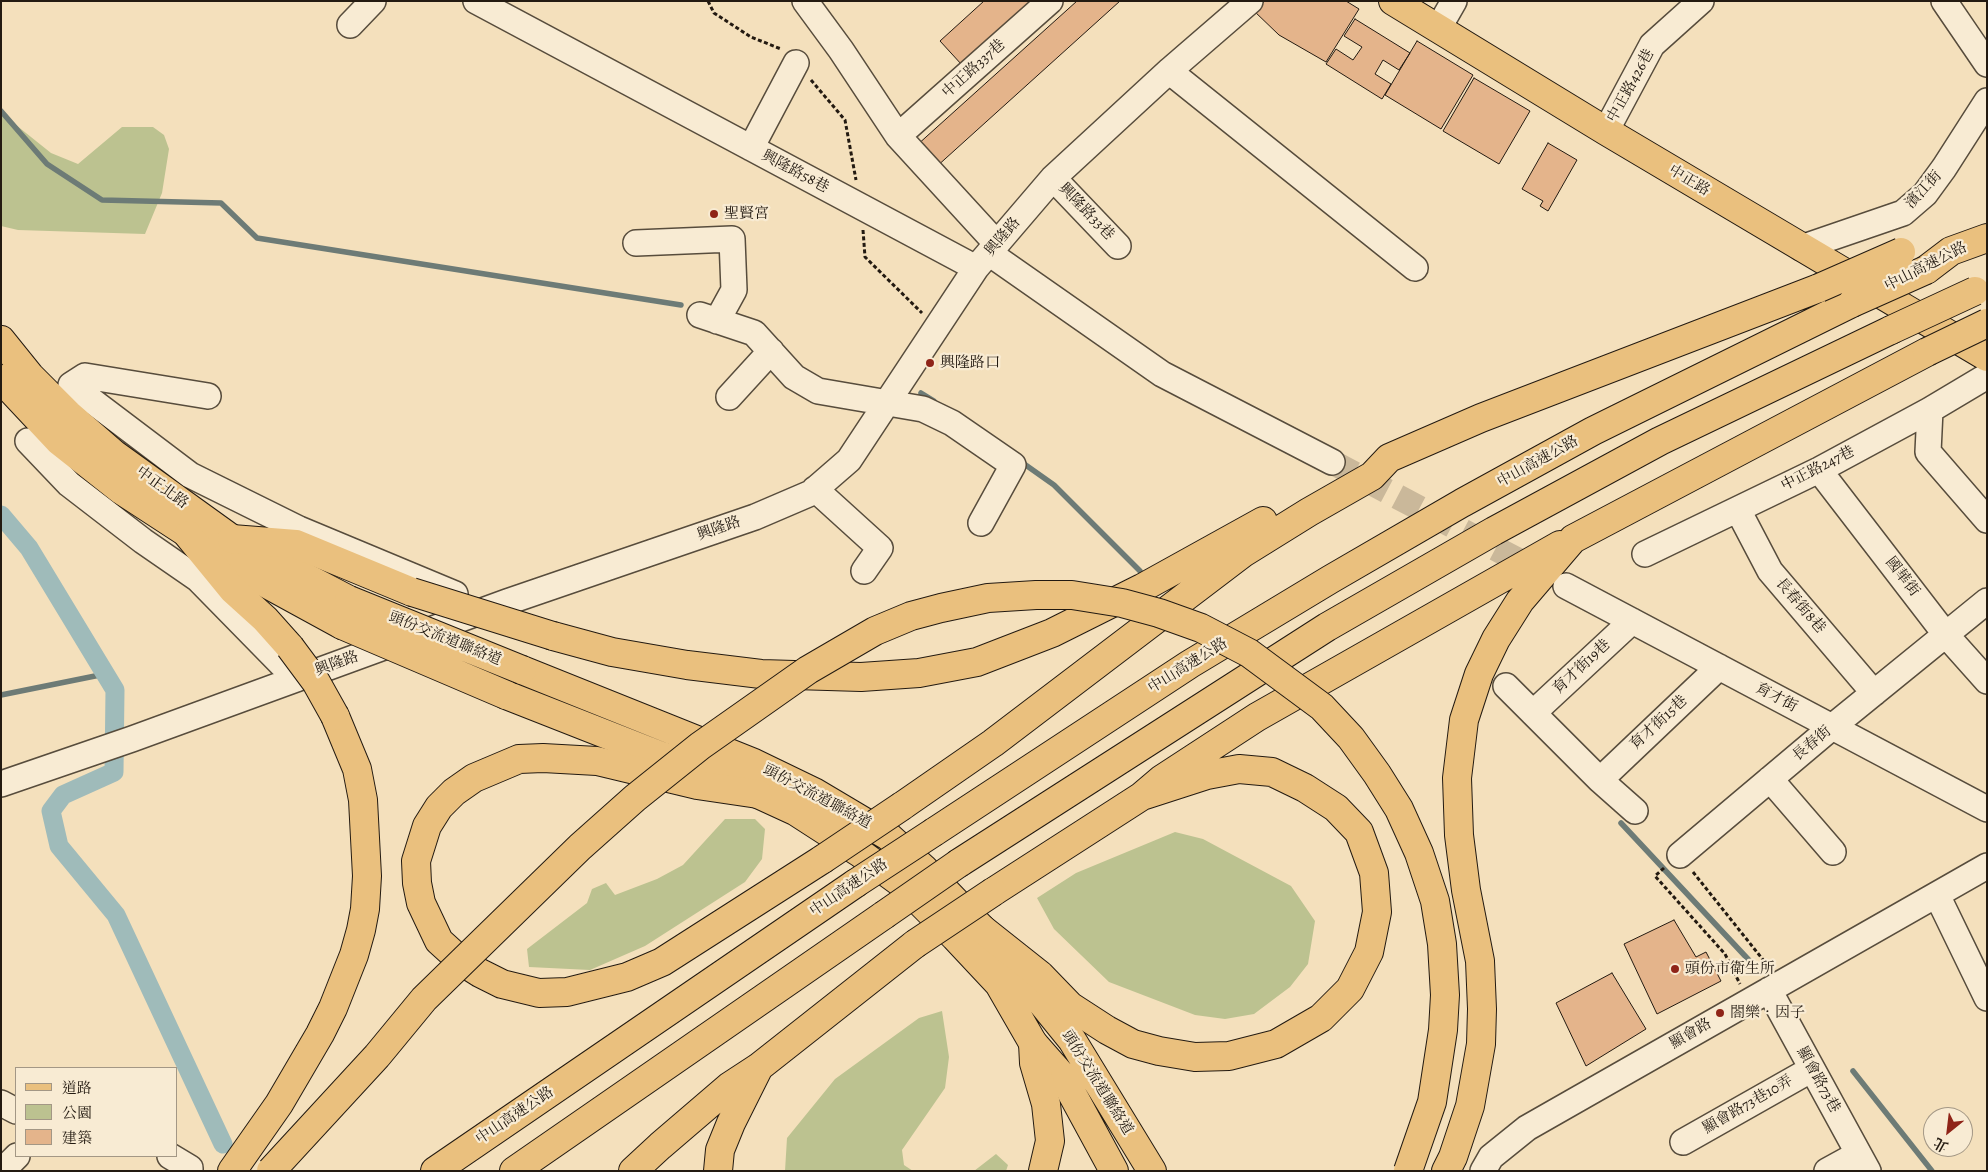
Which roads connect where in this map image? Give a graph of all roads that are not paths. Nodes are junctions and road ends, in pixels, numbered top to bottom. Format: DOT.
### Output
graph roads {
  1 [pos="373,1"];
  2 [pos="476,1"];
  3 [pos="805,1"];
  4 [pos="1050,1"];
  5 [pos="1250,1"];
  6 [pos="1393,1"];
  7 [pos="1454,1"];
  8 [pos="1701,1"];
  9 [pos="1944,1"];
  10 [pos="350,25"];
  11 [pos="1438,29"];
  12 [pos="796,63"];
  13 [pos="1987,64"];
  14 [pos="1169,72"];
  15 [pos="1987,101"];
  16 [pos="1606,131"];
  17 [pos="898,136"];
  18 [pos="751,148"];
  19 [pos="1054,178"];
  20 [pos="1987,238"];
  21 [pos="636,244"];
  22 [pos="1118,246"];
  23 [pos="1802,248"];
  24 [pos="1951,251"];
  25 [pos="987,255"];
  26 [pos="1415,268"];
  27 [pos="1981,289"];
  28 [pos="1987,323"];
  29 [pos="1,340"];
  30 [pos="771,351"];
  31 [pos="1987,357"];
  32 [pos="1987,376"];
  33 [pos="1,379"];
  34 [pos="208,396"];
  35 [pos="729,397"];
  36 [pos="888,402"];
  37 [pos="1930,410"];
  38 [pos="28,441"];
  39 [pos="1389,458"];
  40 [pos="1332,462"];
  41 [pos="1820,470"];
  42 [pos="815,489"];
  43 [pos="1738,510"];
  44 [pos="1987,520"];
  45 [pos="981,523"];
  46 [pos="188,536"];
  47 [pos="232,539"];
  48 [pos="1573,539"];
  49 [pos="1645,554"];
  50 [pos="864,571"];
  51 [pos="1566,586"];
  52 [pos="1987,601"];
  53 [pos="489,609"];
  54 [pos="345,613"];
  55 [pos="1632,621"];
  56 [pos="1946,635"];
  57 [pos="1718,667"];
  58 [pos="296,679"];
  59 [pos="1987,681"];
  60 [pos="1506,686"];
  61 [pos="1874,693"];
  62 [pos="1533,713"];
  63 [pos="1832,727"];
  64 [pos="1770,779"];
  65 [pos="1600,780"];
  66 [pos="1,784"];
  67 [pos="758,794"];
  68 [pos="1142,796"];
  69 [pos="1987,809"];
  70 [pos="1635,812"];
  71 [pos="1833,852"];
  72 [pos="1680,855"];
  73 [pos="1987,866"];
  74 [pos="1937,895"];
  75 [pos="982,929"];
  76 [pos="1766,991"];
  77 [pos="1987,998"];
  78 [pos="1033,1043"];
  79 [pos="759,1067"];
  80 [pos="1812,1069"];
  81 [pos="1,1103"];
  82 [pos="15,1110"];
  83 [pos="1683,1142"];
  84 [pos="16,1157"];
  85 [pos="172,1157"];
  86 [pos="1863,1162"];
  87 [pos="2,1171"];
  88 [pos="190,1171"];
  89 [pos="232,1171"];
  90 [pos="271,1171"];
  91 [pos="435,1171"];
  92 [pos="514,1171"];
  93 [pos="633,1171"];
  94 [pos="718,1171"];
  95 [pos="1043,1171"];
  96 [pos="1114,1171"];
  97 [pos="1152,1171"];
  98 [pos="1408,1171"];
  99 [pos="1446,1171"];
  100 [pos="1483,1171"];
  101 [pos="1827,1171"];
  1 -- 10 [label="street"];
  2 -- 18 [label="street, 興隆路58巷"];
  3 -- 17 [label="street"];
  4 -- 17 [label="street, 中正路337巷"];
  5 -- 14 [label="street, 興隆路"];
  6 -- 11 [label="main road, 中正路"];
  7 -- 11 [label="street"];
  8 -- 16 [label="street, 中正路426巷"];
  9 -- 13 [label="street"];
  11 -- 16 [label="main road, 中正路"];
  12 -- 18 [label="street"];
  14 -- 19 [label="street, 興隆路"];
  14 -- 26 [label="street"];
  15 -- 23 [label="street, 濱江街"];
  16 -- 23 [label="main road, 中正路"];
  17 -- 25 [label="street"];
  18 -- 25 [label="street, 興隆路58巷"];
  19 -- 22 [label="street, 興隆路33巷"];
  19 -- 25 [label="street, 興隆路"];
  20 -- 24 [label="main road, 中山高速公路"];
  21 -- 30 [label="street"];
  23 -- 31 [label="main road, 中正路"];
  24 -- 39 [label="main road, bridge"];
  24 -- 91 [label="main road, 中山高速公路, bridge"];
  25 -- 36 [label="street, 興隆路"];
  25 -- 40 [label="street"];
  27 -- 92 [label="main road, bridge"];
  28 -- 48 [label="main road, bridge"];
  29 -- 47 [label="main road, 中正北路"];
  30 -- 35 [label="street"];
  30 -- 36 [label="street"];
  32 -- 37 [label="street, 中正路247巷"];
  33 -- 46 [label="main road, 中正北路"];
  34 -- 53 [label="street"];
  36 -- 42 [label="street, 興隆路"];
  36 -- 45 [label="street"];
  37 -- 41 [label="street, 中正路247巷"];
  37 -- 44 [label="street"];
  38 -- 58 [label="street"];
  39 -- 47 [label="main road, bridge"];
  39 -- 67 [label="main road, bridge"];
  41 -- 43 [label="street, 中正路247巷"];
  41 -- 56 [label="street, 國華街"];
  42 -- 50 [label="street"];
  42 -- 53 [label="street, 興隆路"];
  43 -- 49 [label="street, 中正路247巷"];
  43 -- 61 [label="street, 長春街8巷"];
  46 -- 54 [label="main road, 中正北路"];
  46 -- 89 [label="main road, bridge"];
  47 -- 54 [label="main road, 中正北路"];
  48 -- 68 [label="main road"];
  48 -- 99 [label="main road"];
  51 -- 55 [label="street, 育才街"];
  52 -- 56 [label="street, 長春街"];
  53 -- 58 [label="street, 興隆路"];
  54 -- 67 [label="main road, 頭份交流道聯絡道, bridge"];
  54 -- 75 [label="main road, 頭份交流道聯絡道, bridge"];
  55 -- 57 [label="street, 育才街"];
  55 -- 62 [label="street, 育才街19巷"];
  56 -- 59 [label="street, 國華街"];
  56 -- 61 [label="street, 長春街"];
  57 -- 63 [label="street, 育才街"];
  57 -- 65 [label="street, 育才街15巷"];
  58 -- 66 [label="street, 興隆路"];
  60 -- 62 [label="street"];
  61 -- 63 [label="street, 長春街"];
  62 -- 65 [label="street"];
  63 -- 64 [label="street, 長春街"];
  63 -- 69 [label="street, 育才街"];
  64 -- 71 [label="street"];
  64 -- 72 [label="street, 長春街"];
  65 -- 70 [label="street"];
  67 -- 78 [label="main road, 頭份交流道聯絡道"];
  68 -- 75 [label="main road"];
  68 -- 79 [label="main road, bridge"];
  73 -- 74 [label="street, 顯會路"];
  74 -- 76 [label="street, 顯會路"];
  74 -- 77 [label="street"];
  75 -- 97 [label="main road, 頭份交流道聯絡道"];
  76 -- 80 [label="street, 顯會路73巷"];
  76 -- 100 [label="street, 顯會路"];
  78 -- 95 [label="main road"];
  78 -- 96 [label="main road, 頭份交流道聯絡道"];
  79 -- 93 [label="main road"];
  79 -- 94 [label="main road"];
  80 -- 83 [label="street, 顯會路73巷10弄"];
  80 -- 86 [label="street, 顯會路73巷"];
  81 -- 82 [label="street"];
  84 -- 87 [label="street"];
  85 -- 88 [label="street"];
  86 -- 101 [label="street"];
  90 -- 98 [label="main road, bridge"];
}
